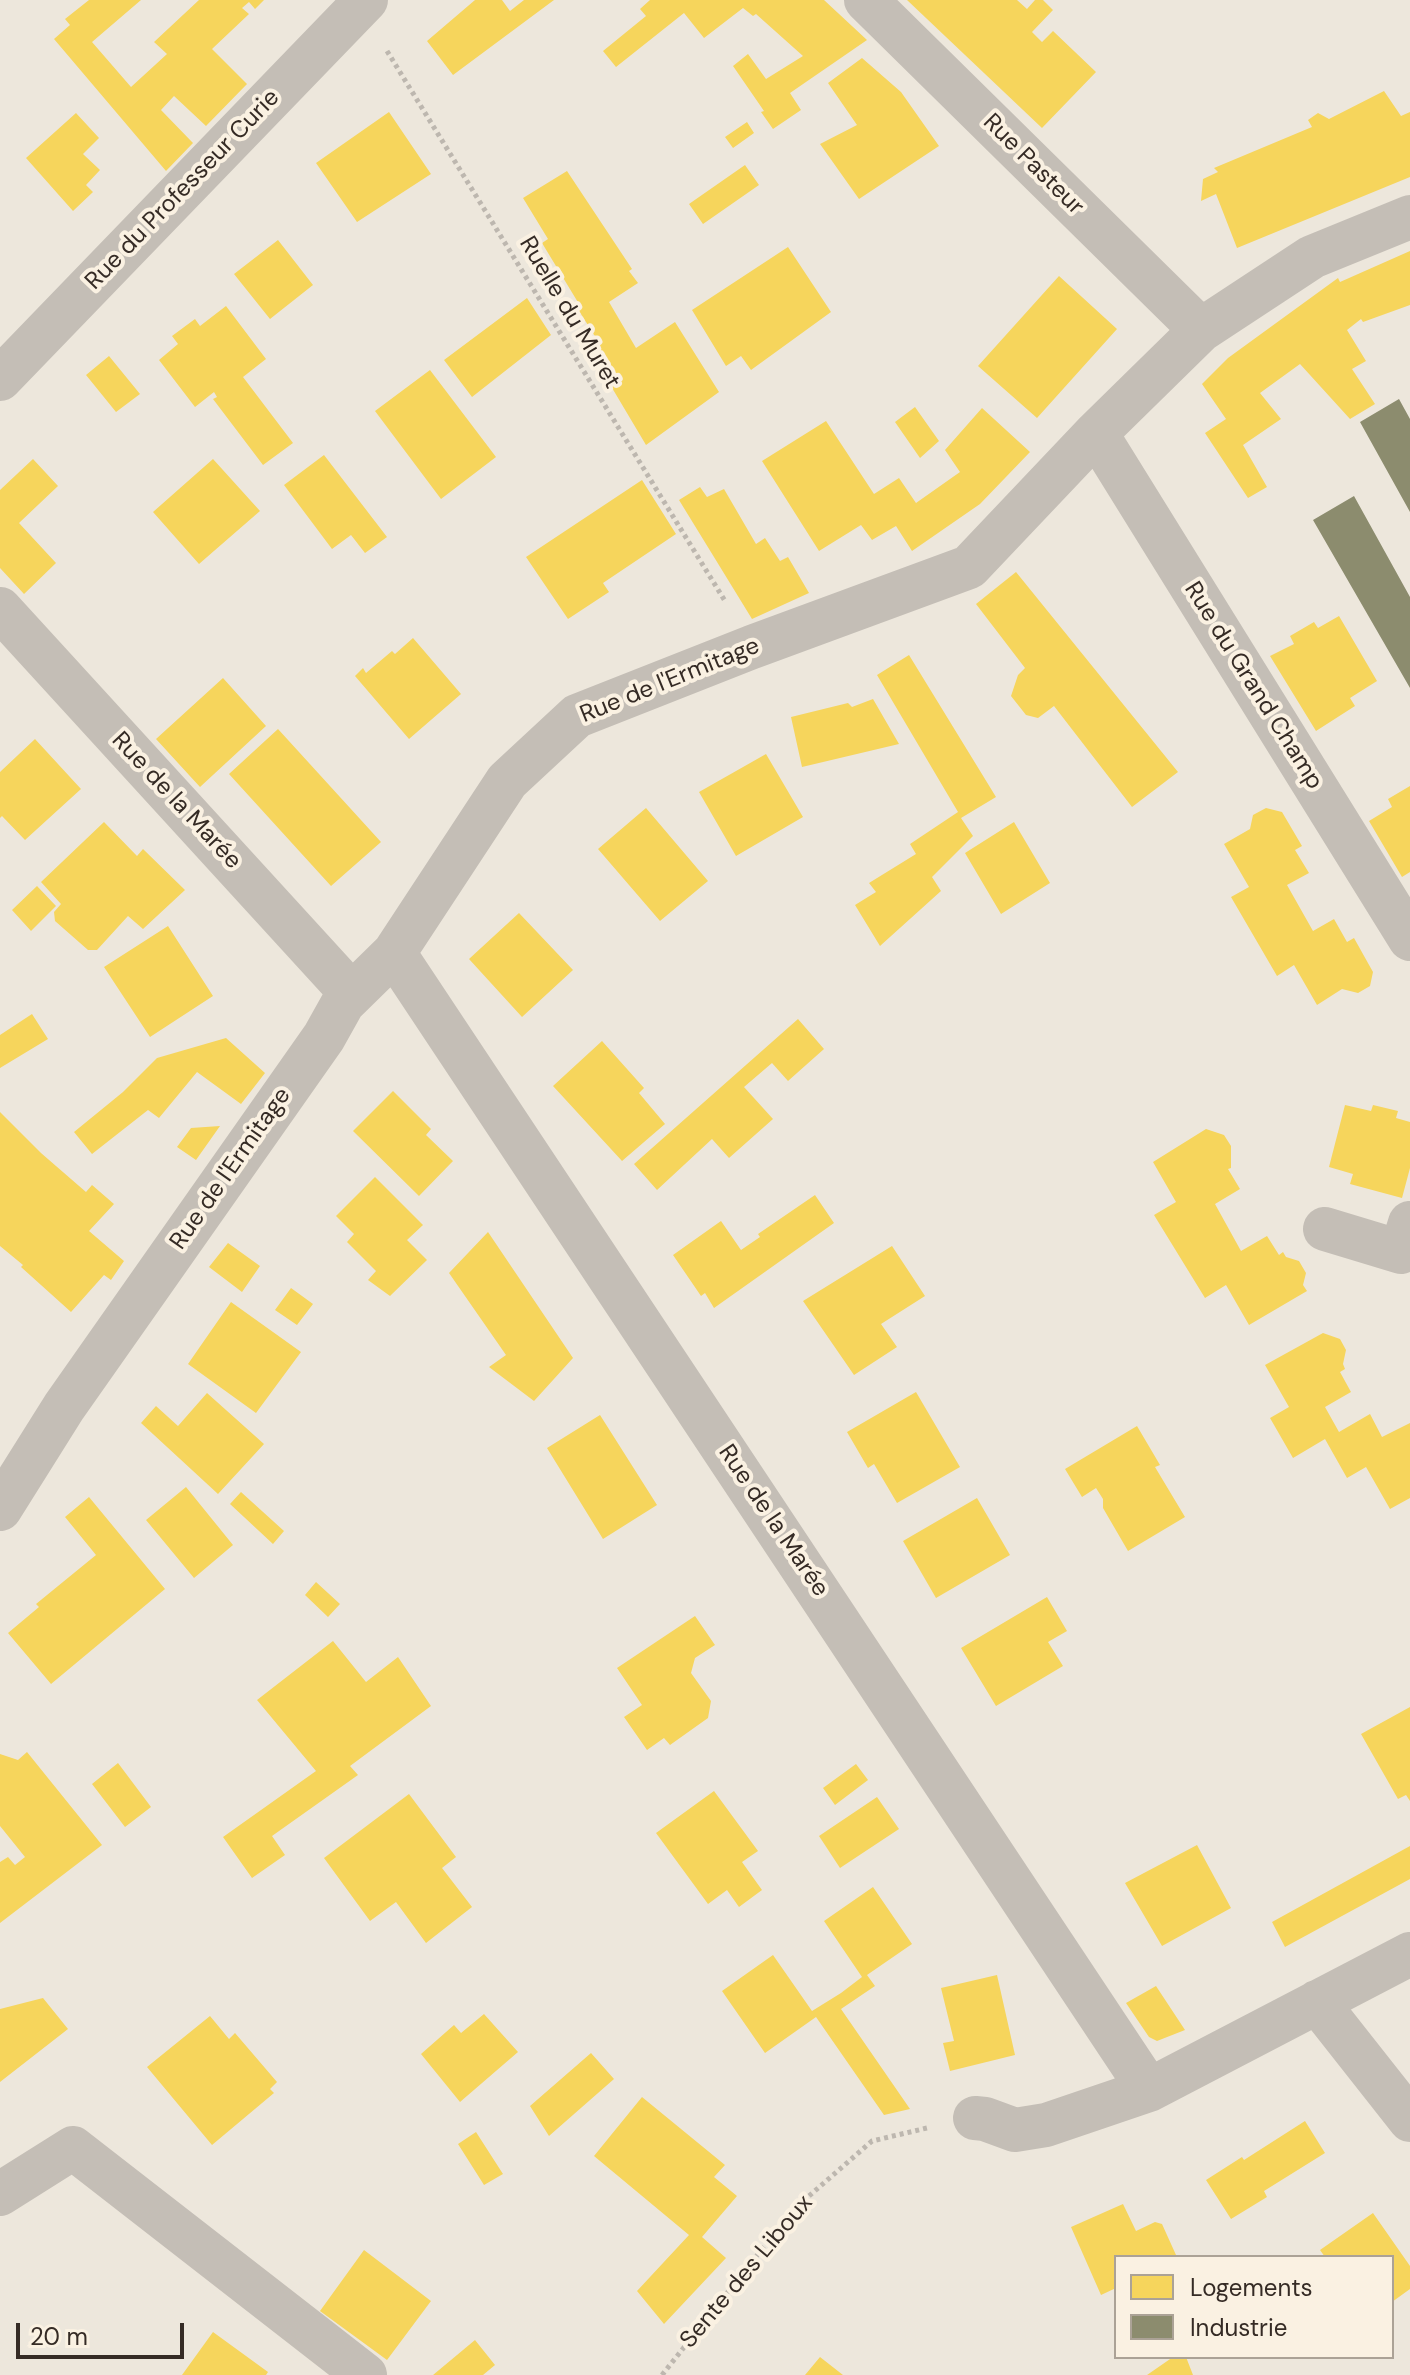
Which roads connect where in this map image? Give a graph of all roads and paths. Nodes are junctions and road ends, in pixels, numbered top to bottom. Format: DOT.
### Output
graph roads {
  1 [pos="866,0"];
  2 [pos="363,3"];
  3 [pos="1410,217"];
  4 [pos="1201,330"];
  5 [pos="0,379"];
  6 [pos="1096,433"];
  7 [pos="0,609"];
  8 [pos="752,647"];
  9 [pos="1410,939"];
  10 [pos="394,953"];
  11 [pos="352,994"];
  12 [pos="1410,1223"];
  13 [pos="1325,1229"];
  14 [pos="0,1509"];
  15 [pos="1410,1954"];
  16 [pos="1317,2002"];
  17 [pos="1149,2090"];
  18 [pos="975,2118"];
  19 [pos="1410,2120"];
  20 [pos="0,2194"];
  21 [pos="365,2375"];
  22 [pos="662,2375"];
  1 -- 4 [label="street, Rue Pasteur"];
  2 -- 5 [label="street, Rue du Professeur Curie"];
  2 -- 8 [label="path, Ruelle du Muret"];
  3 -- 4 [label="street, Rue de l'Ermitage"];
  4 -- 6 [label="street, Rue de l'Ermitage"];
  6 -- 8 [label="street, Rue de l'Ermitage"];
  6 -- 9 [label="street, Rue du Grand Champ"];
  7 -- 11 [label="street, Rue de la Marée"];
  8 -- 10 [label="street, Rue de l'Ermitage"];
  10 -- 11 [label="street, Rue de l'Ermitage"];
  10 -- 17 [label="street, Rue de la Marée"];
  11 -- 14 [label="street, Rue de l'Ermitage"];
  12 -- 13 [label="street"];
  15 -- 16 [label="street"];
  16 -- 17 [label="street"];
  16 -- 19 [label="street"];
  17 -- 18 [label="street"];
  18 -- 22 [label="path, Sente des Liboux"];
  20 -- 21 [label="street"];
}
